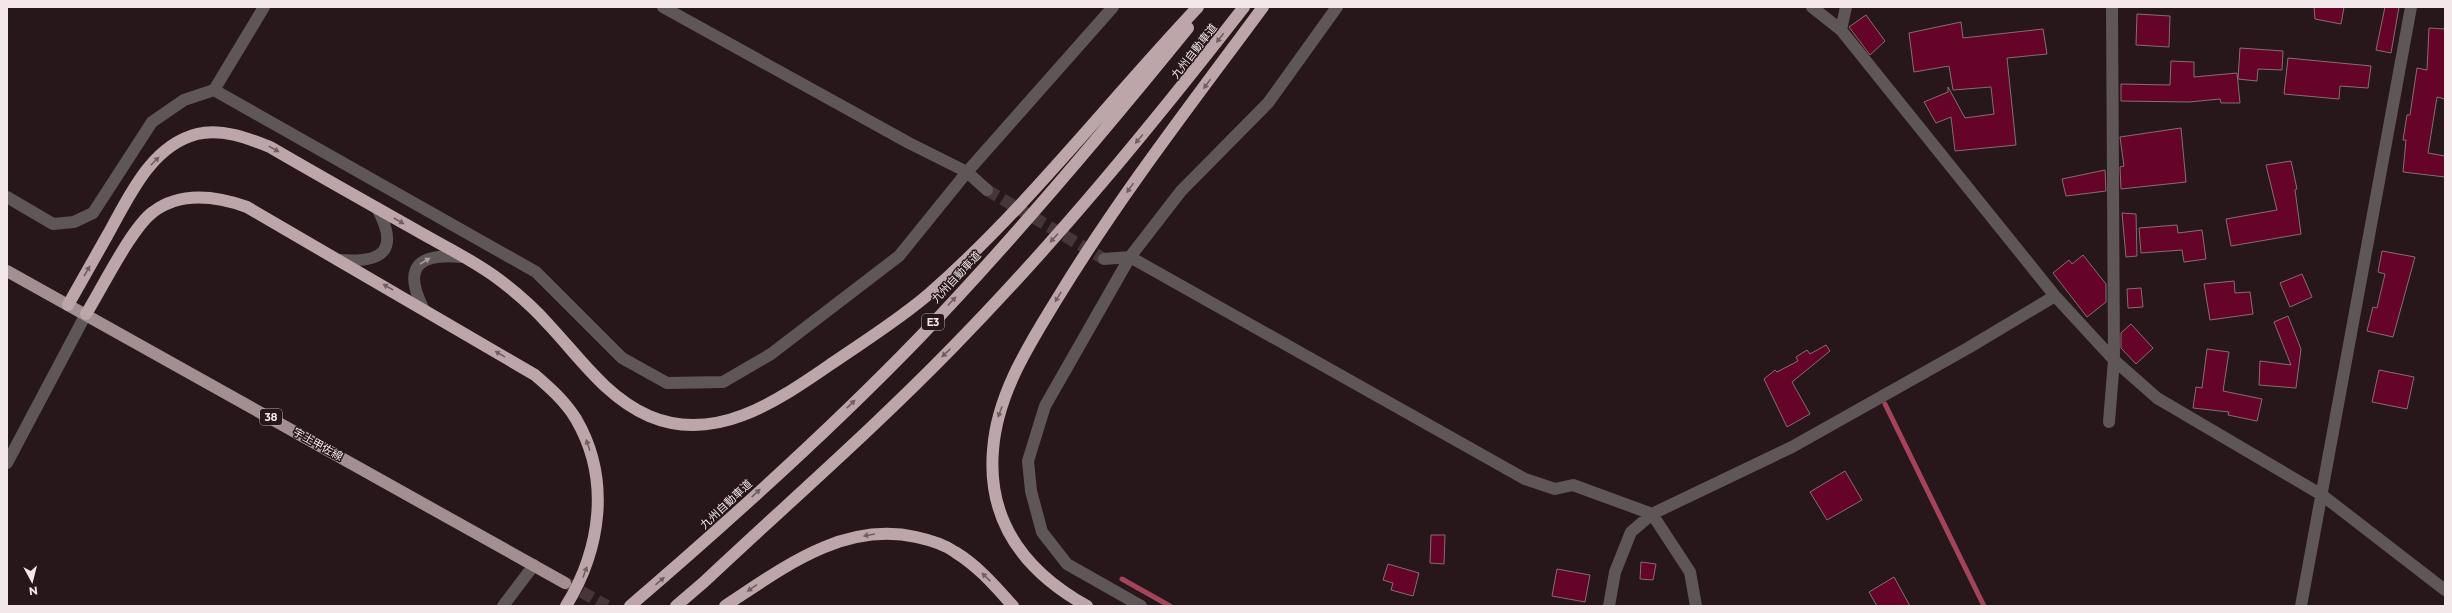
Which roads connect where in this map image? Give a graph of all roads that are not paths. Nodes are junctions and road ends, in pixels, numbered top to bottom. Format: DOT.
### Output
graph roads {
  1 [pos="264,7"];
  2 [pos="663,7"];
  3 [pos="1113,7"];
  4 [pos="1198,7"];
  5 [pos="1205,7"];
  6 [pos="1244,7"];
  7 [pos="1263,7"];
  8 [pos="1337,7"];
  9 [pos="1812,7"];
  10 [pos="1846,7"];
  11 [pos="2112,7"];
  12 [pos="2411,7"];
  13 [pos="1841,30"];
  14 [pos="214,90"];
  15 [pos="967,172"];
  16 [pos="987,190"];
  17 [pos="7,197"];
  18 [pos="377,208"];
  19 [pos="463,257"];
  20 [pos="1130,257"];
  21 [pos="1104,259"];
  22 [pos="341,260"];
  23 [pos="7,271"];
  24 [pos="2055,296"];
  25 [pos="68,305"];
  26 [pos="423,308"];
  27 [pos="86,314"];
  28 [pos="2114,360"];
  29 [pos="2109,422"];
  30 [pos="7,464"];
  31 [pos="2322,495"];
  32 [pos="1652,514"];
  33 [pos="534,565"];
  34 [pos="565,582"];
  35 [pos="2445,590"];
  36 [pos="503,606"];
  37 [pos="566,606"];
  38 [pos="630,606"];
  39 [pos="676,606"];
  40 [pos="725,606"];
  41 [pos="1013,606"];
  42 [pos="1087,606"];
  43 [pos="1141,606"];
  44 [pos="1609,606"];
  45 [pos="1696,606"];
  46 [pos="2301,606"];
  1 -- 14 [label="street"];
  2 -- 15 [label="street"];
  3 -- 15 [label="street"];
  4 -- 19 [label="highway"];
  38 -- 5 [label="highway, 九州自動車道 / E3, one-way"];
  6 -- 39 [label="highway, 九州自動車道, one-way"];
  7 -- 42 [label="highway, one-way"];
  8 -- 20 [label="street"];
  9 -- 13 [label="street"];
  10 -- 13 [label="street"];
  11 -- 28 [label="street"];
  12 -- 31 [label="street"];
  13 -- 24 [label="street"];
  14 -- 15 [label="street"];
  14 -- 17 [label="street"];
  15 -- 16 [label="street"];
  18 -- 19 [label="highway, one-way"];
  18 -- 22 [label="street"];
  25 -- 18 [label="highway, one-way"];
  26 -- 19 [label="street, one-way"];
  20 -- 21 [label="street"];
  20 -- 32 [label="street"];
  20 -- 43 [label="street"];
  26 -- 22 [label="highway, one-way"];
  22 -- 27 [label="highway"];
  23 -- 25 [label="main road, 宇土甲佐線 / 38"];
  24 -- 28 [label="street"];
  24 -- 32 [label="street"];
  25 -- 27 [label="main road, 宇土甲佐線 / 38"];
  37 -- 26 [label="highway, one-way"];
  27 -- 30 [label="street"];
  27 -- 33 [label="main road, 宇土甲佐線 / 38"];
  28 -- 29 [label="street"];
  28 -- 31 [label="street"];
  31 -- 35 [label="street"];
  31 -- 46 [label="street"];
  32 -- 44 [label="street"];
  32 -- 45 [label="street"];
  33 -- 34 [label="main road, 宇土甲佐線 / 38"];
  33 -- 36 [label="street"];
  41 -- 40 [label="highway, one-way"];
}
